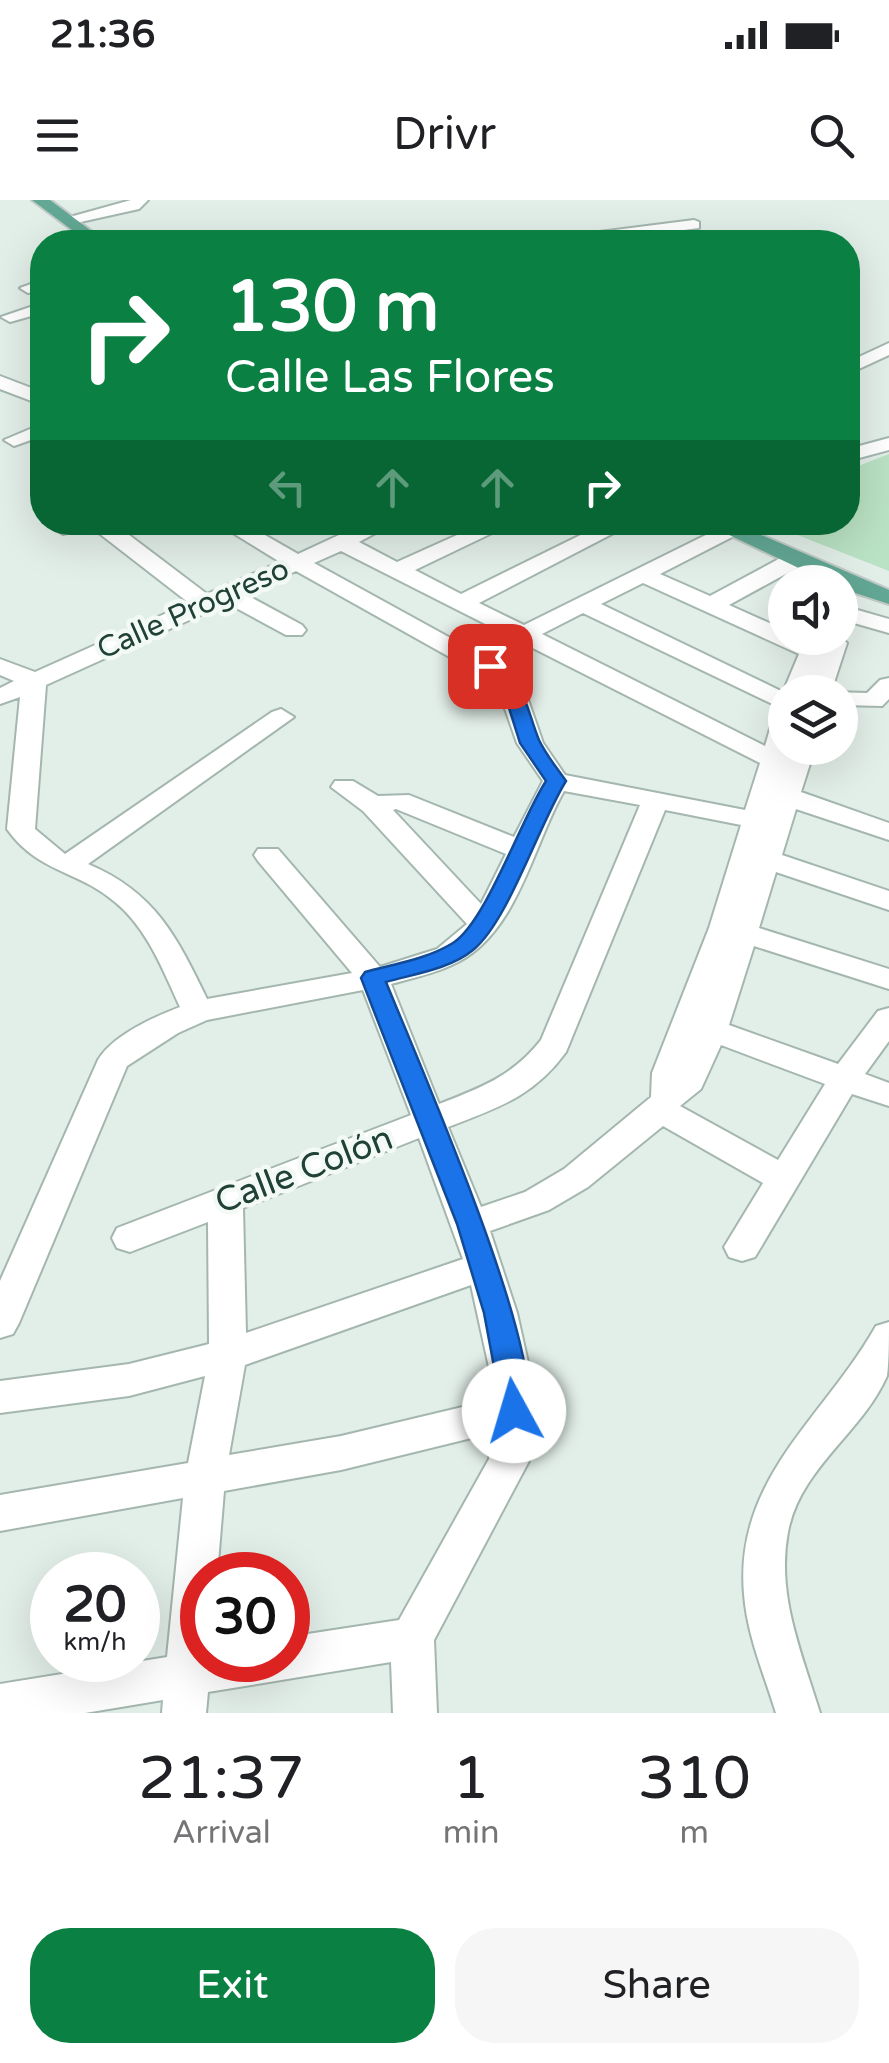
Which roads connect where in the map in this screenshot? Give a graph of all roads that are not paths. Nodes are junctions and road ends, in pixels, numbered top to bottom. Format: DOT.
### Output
graph roads {
  1 [pos="40,200"];
  2 [pos="140,200"];
  3 [pos="67,220"];
  4 [pos="694,225"];
  5 [pos="81,230"];
  6 [pos="655,230"];
  7 [pos="30,311"];
  8 [pos="10,317"];
  9 [pos="889,348"];
  10 [pos="860,363"];
  11 [pos="0,382"];
  12 [pos="30,393"];
  13 [pos="30,434"];
  14 [pos="14,440"];
  15 [pos="889,444"];
  16 [pos="860,452"];
  17 [pos="115,535"];
  18 [pos="248,535"];
  19 [pos="357,535"];
  20 [pos="475,535"];
  21 [pos="599,535"];
  22 [pos="705,535"];
  23 [pos="740,535"];
  24 [pos="342,542"];
  25 [pos="796,560"];
  26 [pos="297,562"];
  27 [pos="807,565"];
  28 [pos="396,570"];
  29 [pos="642,574"];
  30 [pos="858,587"];
  31 [pos="226,593"];
  32 [pos="889,597"];
  33 [pos="204,602"];
  34 [pos="460,604"];
  35 [pos="583,604"];
  36 [pos="711,605"];
  37 [pos="858,617"];
  38 [pos="768,626"];
  39 [pos="889,626"];
  40 [pos="294,630"];
  41 [pos="523,635"];
  42 [pos="0,666"];
  43 [pos="34,681"];
  44 [pos="889,685"];
  45 [pos="768,695"];
  46 [pos="0,697"];
  47 [pos="858,700"];
  48 [pos="281,717"];
  49 [pos="768,758"];
  50 [pos="774,765"];
  51 [pos="794,765"];
  52 [pos="556,781"];
  53 [pos="344,787"];
  54 [pos="655,803"];
  55 [pos="374,805"];
  56 [pos="772,813"];
  57 [pos="889,832"];
  58 [pos="519,850"];
  59 [pos="268,855"];
  60 [pos="758,857"];
  61 [pos="68,865"];
  62 [pos="889,901"];
  63 [pos="484,924"];
  64 [pos="735,930"];
  65 [pos="373,978"];
  66 [pos="889,979"];
  67 [pos="198,1012"];
  68 [pos="889,1018"];
  69 [pos="712,1030"];
  70 [pos="846,1076"];
  71 [pos="889,1095"];
  72 [pos="664,1103"];
  73 [pos="430,1121"];
  74 [pos="786,1180"];
  75 [pos="225,1201"];
  76 [pos="470,1224"];
  77 [pos="130,1238"];
  78 [pos="742,1247"];
  79 [pos="483,1266"];
  80 [pos="0,1323"];
  81 [pos="889,1337"];
  82 [pos="228,1354"];
  83 [pos="0,1397"];
  84 [pos="514,1411"];
  85 [pos="205,1477"];
  86 [pos="0,1513"];
  87 [pos="412,1638"];
  88 [pos="310,1654"];
  89 [pos="218,1682"];
  90 [pos="187,1694"];
  91 [pos="0,1706"];
  92 [pos="415,1713"];
  93 [pos="798,1713"];
  1 -- 3 [label="main road"];
  2 -- 3 [label="street"];
  3 -- 5 [label="main road"];
  4 -- 6 [label="street"];
  7 -- 8 [label="street"];
  9 -- 10 [label="street"];
  11 -- 12 [label="street"];
  13 -- 14 [label="street"];
  15 -- 16 [label="street"];
  17 -- 33 [label="street"];
  18 -- 26 [label="street"];
  19 -- 24 [label="street, Calle Progreso"];
  20 -- 28 [label="street"];
  21 -- 34 [label="street"];
  22 -- 29 [label="street"];
  23 -- 25 [label="main road"];
  24 -- 26 [label="street, Calle Progreso"];
  24 -- 28 [label="street"];
  25 -- 27 [label="main road"];
  25 -- 36 [label="street"];
  26 -- 31 [label="street, Calle Progreso"];
  26 -- 52 [label="street"];
  28 -- 34 [label="street"];
  29 -- 35 [label="street"];
  29 -- 36 [label="street"];
  30 -- 32 [label="main road"];
  31 -- 33 [label="street, Calle Progreso"];
  31 -- 40 [label="street"];
  33 -- 43 [label="street, Calle Progreso"];
  34 -- 41 [label="street"];
  35 -- 41 [label="street"];
  35 -- 45 [label="street"];
  36 -- 38 [label="street"];
  37 -- 39 [label="street"];
  41 -- 49 [label="street"];
  42 -- 43 [label="street"];
  43 -- 46 [label="street, Calle Progreso"];
  43 -- 61 [label="street"];
  44 -- 47 [label="street"];
  48 -- 61 [label="street"];
  50 -- 56 [label="street"];
  51 -- 56 [label="street"];
  52 -- 54 [label="street"];
  52 -- 58 [label="street"];
  53 -- 55 [label="street"];
  54 -- 56 [label="street"];
  54 -- 73 [label="street, Calle Colón"];
  55 -- 58 [label="street"];
  55 -- 63 [label="street"];
  56 -- 57 [label="street"];
  56 -- 60 [label="street"];
  58 -- 63 [label="street"];
  59 -- 65 [label="street"];
  60 -- 62 [label="street"];
  60 -- 64 [label="street"];
  61 -- 67 [label="street"];
  63 -- 65 [label="street"];
  64 -- 66 [label="street"];
  64 -- 69 [label="street"];
  64 -- 72 [label="street"];
  65 -- 67 [label="street"];
  65 -- 73 [label="street"];
  67 -- 80 [label="street"];
  68 -- 70 [label="street"];
  69 -- 70 [label="street"];
  69 -- 72 [label="street"];
  70 -- 71 [label="street"];
  70 -- 74 [label="street"];
  72 -- 74 [label="street"];
  72 -- 76 [label="street"];
  73 -- 75 [label="street, Calle Colón"];
  73 -- 76 [label="street"];
  74 -- 78 [label="street"];
  75 -- 77 [label="street, Calle Colón"];
  75 -- 82 [label="street"];
  76 -- 79 [label="street"];
  79 -- 82 [label="street"];
  79 -- 84 [label="street"];
  81 -- 93 [label="street"];
  82 -- 83 [label="street"];
  82 -- 85 [label="street"];
  84 -- 85 [label="street"];
  84 -- 87 [label="street"];
  85 -- 86 [label="street"];
  85 -- 90 [label="street"];
  87 -- 88 [label="street"];
  87 -- 92 [label="street"];
  89 -- 90 [label="street"];
  90 -- 91 [label="street"];
}
